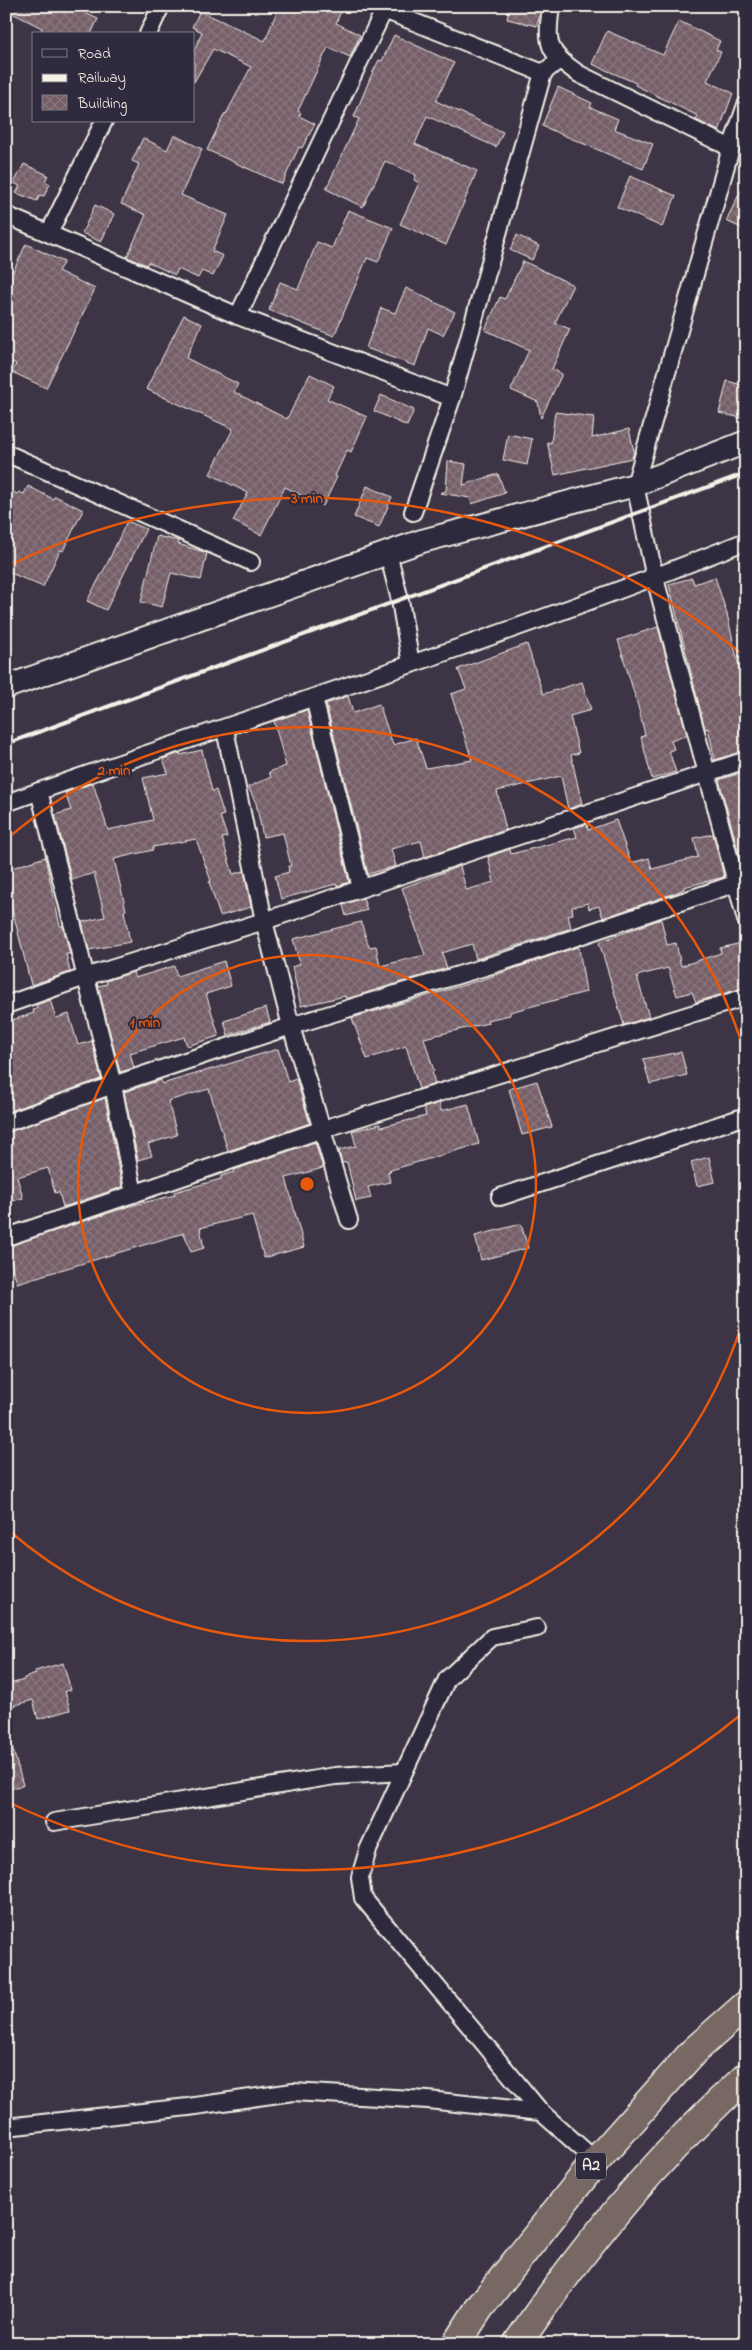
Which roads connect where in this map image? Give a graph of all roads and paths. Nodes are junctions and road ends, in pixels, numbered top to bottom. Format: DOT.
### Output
graph roads {
  1 [pos="161,6"];
  2 [pos="551,6"];
  3 [pos="149,32"];
  4 [pos="559,60"];
  5 [pos="543,73"];
  6 [pos="746,105"];
  7 [pos="104,122"];
  8 [pos="731,148"];
  9 [pos="6,215"];
  10 [pos="48,233"];
  11 [pos="238,316"];
  12 [pos="452,398"];
  13 [pos="746,442"];
  14 [pos="6,452"];
  15 [pos="636,485"];
  16 [pos="413,512"];
  17 [pos="746,541"];
  18 [pos="388,553"];
  19 [pos="251,562"];
  20 [pos="655,578"];
  21 [pos="411,664"];
  22 [pos="8,685"];
  23 [pos="314,698"];
  24 [pos="225,729"];
  25 [pos="746,760"];
  26 [pos="706,773"];
  27 [pos="39,791"];
  28 [pos="6,803"];
  29 [pos="741,882"];
  30 [pos="361,888"];
  31 [pos="746,920"];
  32 [pos="264,921"];
  33 [pos="85,977"];
  34 [pos="746,997"];
  35 [pos="6,1005"];
  36 [pos="292,1026"];
  37 [pos="113,1085"];
  38 [pos="746,1116"];
  39 [pos="6,1123"];
  40 [pos="323,1129"];
  41 [pos="134,1194"];
  42 [pos="500,1197"];
  43 [pos="349,1220"];
  44 [pos="7,1237"];
  45 [pos="537,1628"];
  46 [pos="404,1772"];
  47 [pos="54,1822"];
  48 [pos="746,2005"];
  49 [pos="746,2077"];
  50 [pos="541,2112"];
  51 [pos="6,2127"];
  52 [pos="596,2160"];
  53 [pos="456,2344"];
  54 [pos="517,2344"];
  1 -- 3 [label="street"];
  2 -- 4 [label="street"];
  4 -- 5 [label="street"];
  4 -- 8 [label="street"];
  5 -- 11 [label="street"];
  5 -- 12 [label="street"];
  6 -- 8 [label="street"];
  7 -- 10 [label="street"];
  8 -- 15 [label="street"];
  9 -- 10 [label="street"];
  10 -- 11 [label="street"];
  11 -- 12 [label="street"];
  12 -- 16 [label="street"];
  13 -- 15 [label="main road"];
  14 -- 19 [label="street"];
  15 -- 18 [label="main road"];
  15 -- 20 [label="street"];
  17 -- 20 [label="street"];
  18 -- 21 [label="street"];
  18 -- 22 [label="main road"];
  20 -- 21 [label="street"];
  20 -- 26 [label="street"];
  21 -- 23 [label="street"];
  23 -- 24 [label="street"];
  23 -- 30 [label="street"];
  24 -- 27 [label="street"];
  24 -- 32 [label="street"];
  25 -- 26 [label="street"];
  26 -- 29 [label="street"];
  26 -- 30 [label="street"];
  27 -- 28 [label="street"];
  27 -- 33 [label="street"];
  29 -- 31 [label="street"];
  29 -- 36 [label="street"];
  30 -- 32 [label="street"];
  32 -- 33 [label="street"];
  32 -- 36 [label="street"];
  33 -- 35 [label="street"];
  33 -- 37 [label="street"];
  34 -- 40 [label="street"];
  36 -- 37 [label="street"];
  36 -- 40 [label="street"];
  37 -- 39 [label="street"];
  37 -- 41 [label="street"];
  38 -- 42 [label="street"];
  40 -- 41 [label="street"];
  40 -- 43 [label="street"];
  41 -- 44 [label="street"];
  45 -- 46 [label="street"];
  46 -- 47 [label="street"];
  46 -- 50 [label="street"];
  48 -- 52 [label="highway, A2"];
  49 -- 54 [label="highway"];
  50 -- 51 [label="street"];
  50 -- 52 [label="street"];
  52 -- 53 [label="highway, A2"];
}
